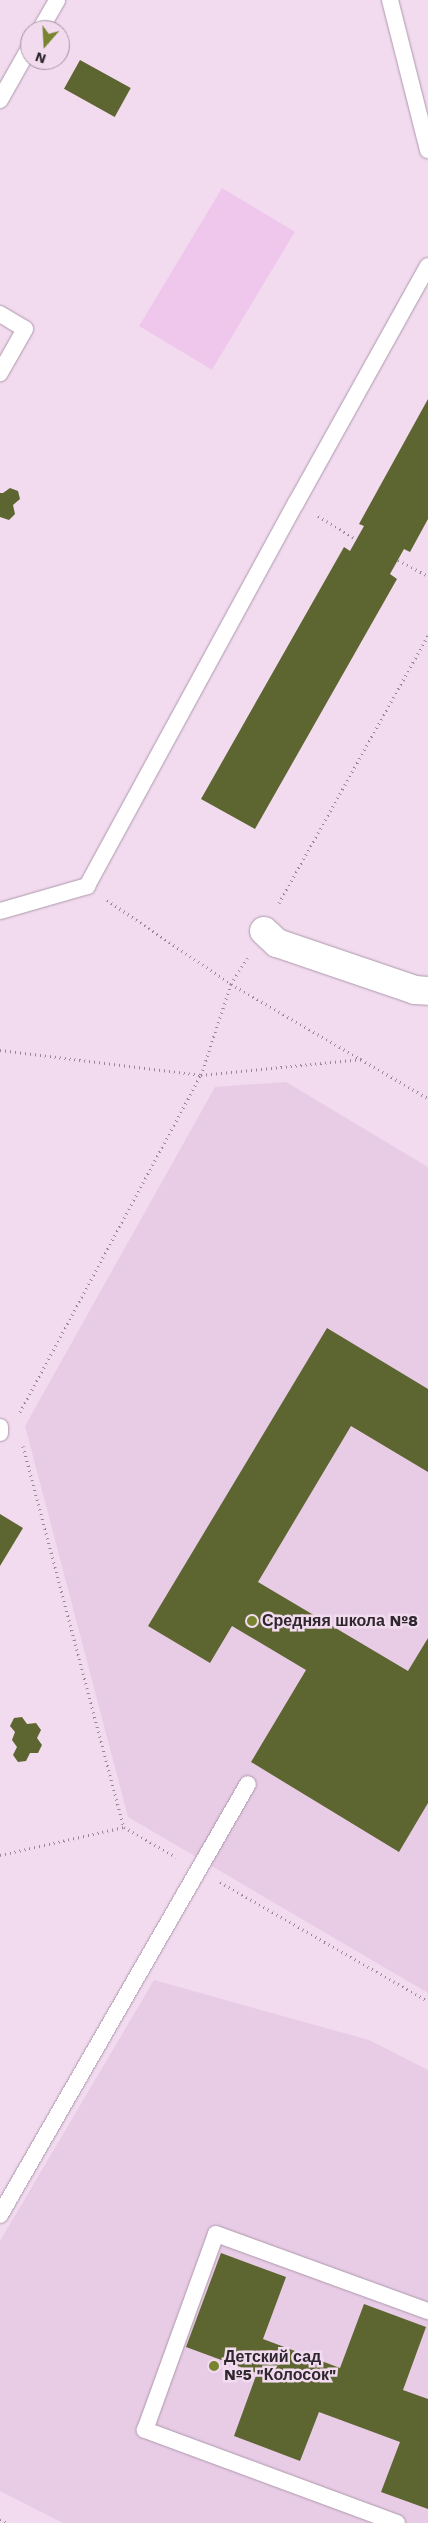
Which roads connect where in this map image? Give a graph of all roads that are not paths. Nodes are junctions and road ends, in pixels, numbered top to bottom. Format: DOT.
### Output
graph roads {
  1 [pos="57,0"];
  2 [pos="390,0"];
  3 [pos="46,20"];
  4 [pos="20,65"];
  5 [pos="0,100"];
  6 [pos="428,150"];
  7 [pos="428,266"];
  8 [pos="0,314"];
  9 [pos="0,373"];
  10 [pos="0,911"];
  11 [pos="264,931"];
  12 [pos="428,992"];
  13 [pos="0,1427"];
  14 [pos="0,1433"];
  15 [pos="248,1784"];
  16 [pos="0,2215"];
  17 [pos="428,2310"];
  18 [pos="397,2523"];
  1 -- 3 [label="lane"];
  2 -- 6 [label="lane"];
  4 -- 5 [label="lane"];
  7 -- 10 [label="lane"];
  8 -- 9 [label="lane"];
  11 -- 12 [label="street"];
  13 -- 14 [label="lane"];
  15 -- 16 [label="lane"];
  17 -- 18 [label="lane"];
}
